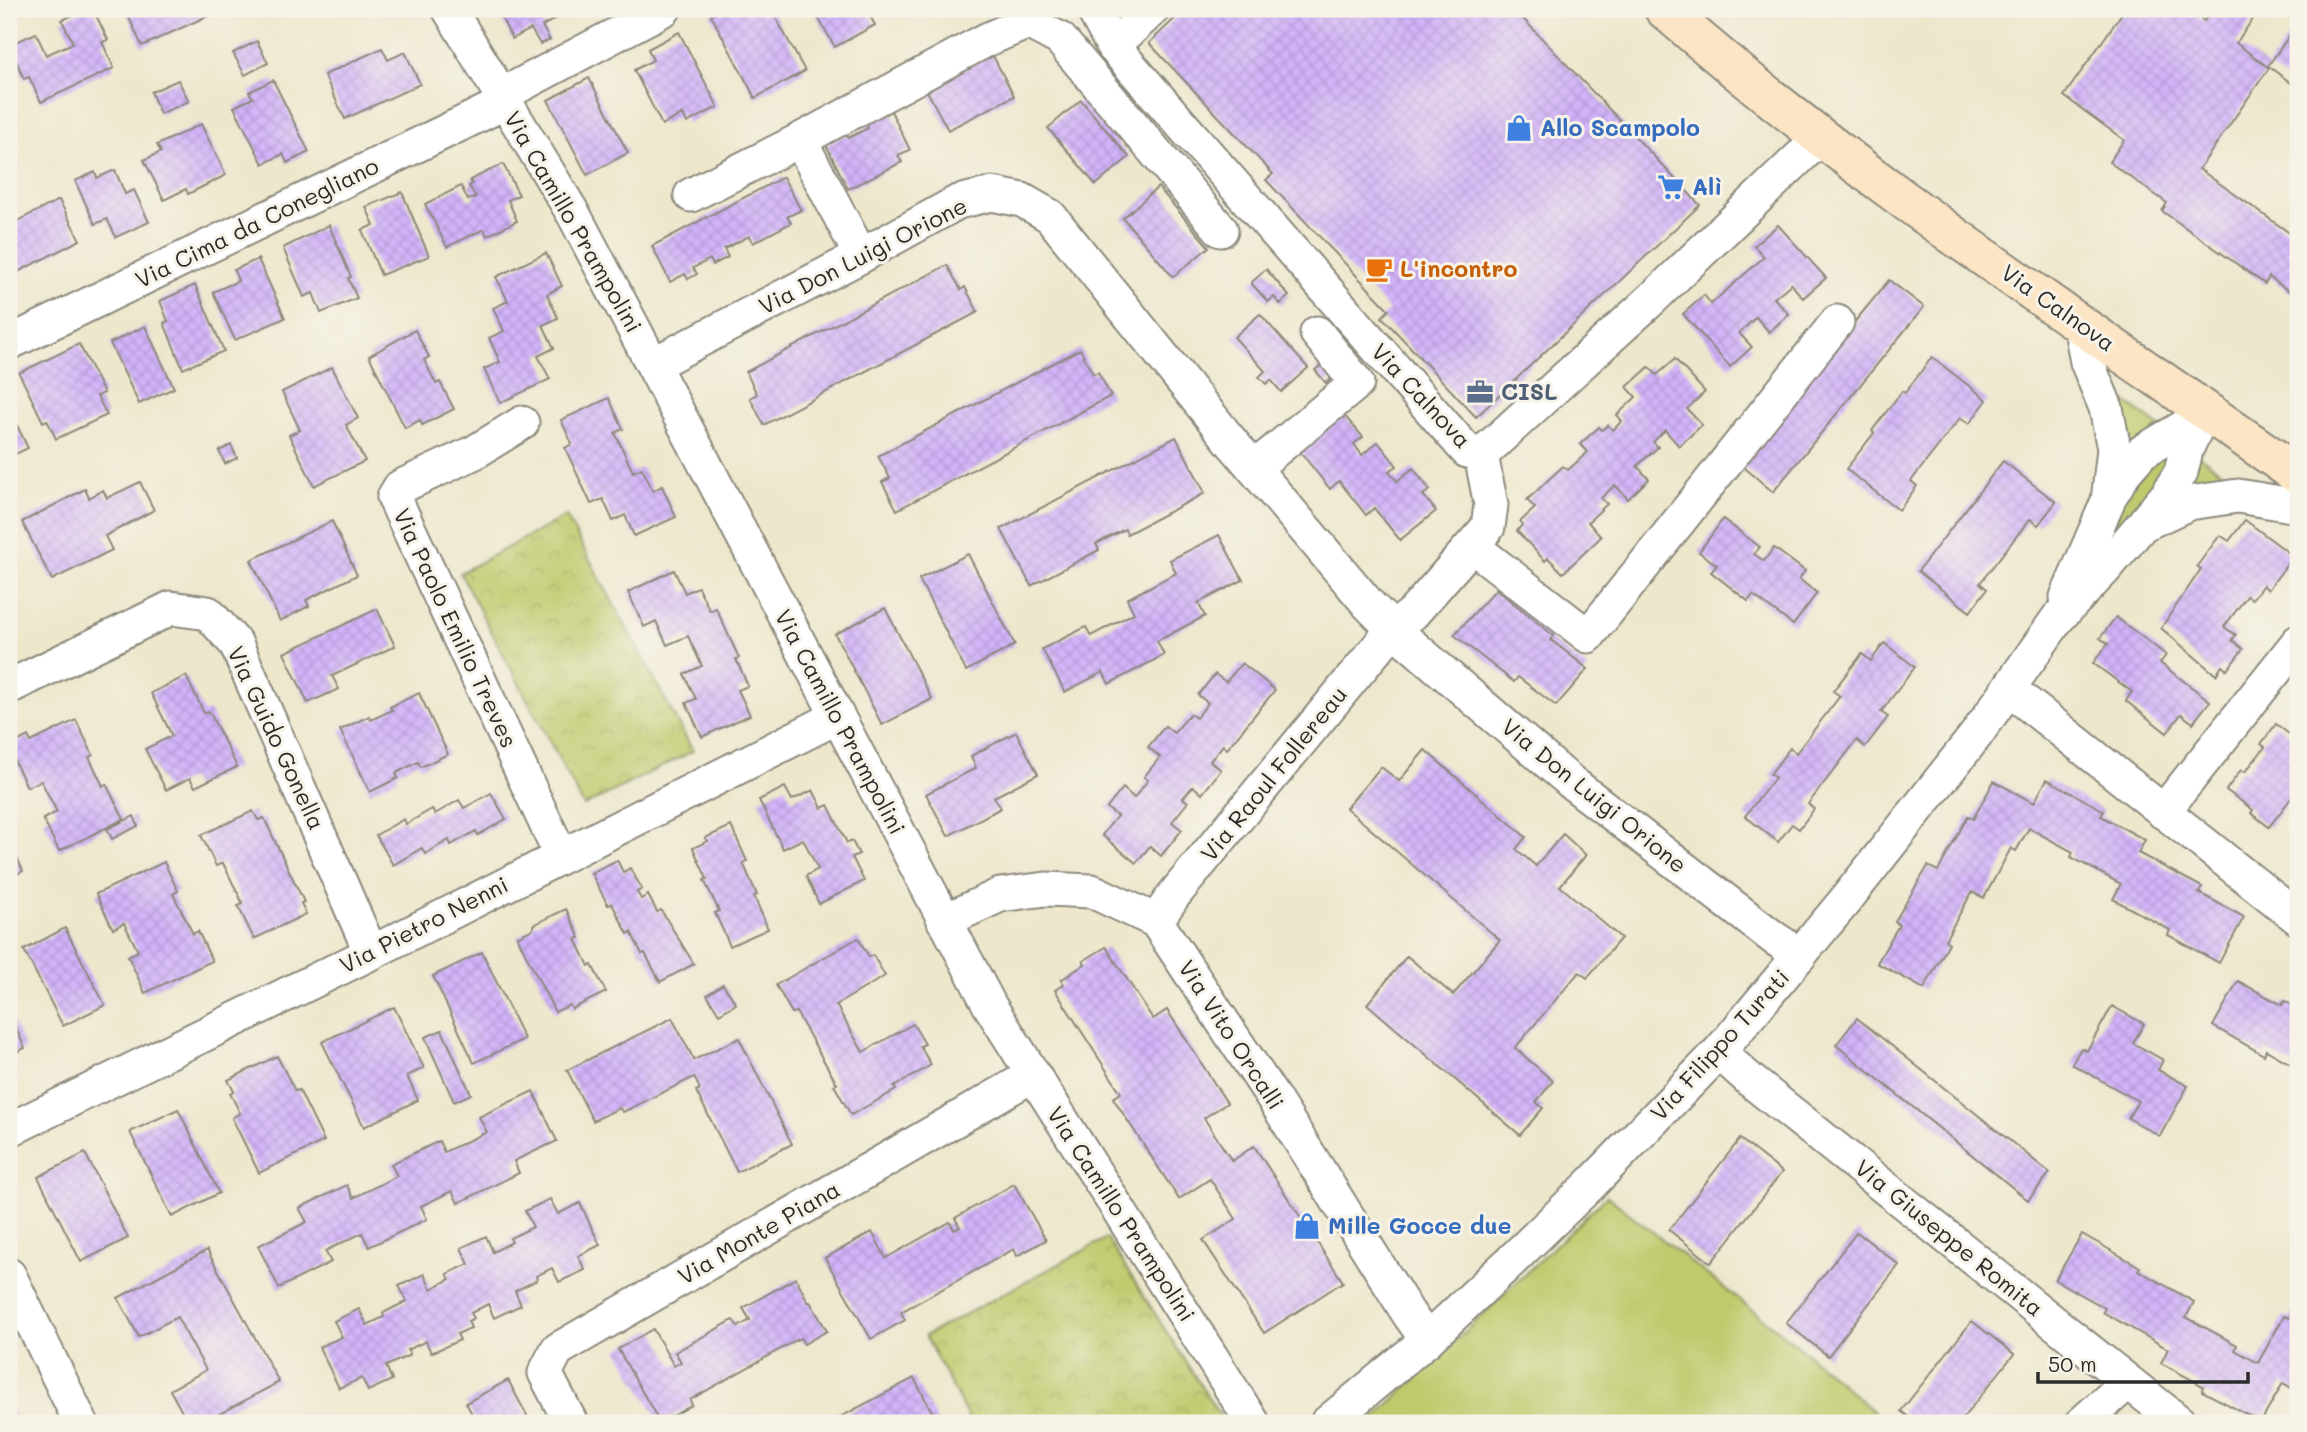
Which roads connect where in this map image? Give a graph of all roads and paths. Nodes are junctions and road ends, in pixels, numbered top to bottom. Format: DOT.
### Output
graph roads {
  1 [pos="449,9"];
  2 [pos="664,9"];
  3 [pos="1093,9"];
  4 [pos="1153,9"];
  5 [pos="1664,9"];
  6 [pos="1114,46"];
  7 [pos="502,99"];
  8 [pos="1821,137"];
  9 [pos="800,140"];
  10 [pos="691,195"];
  11 [pos="1221,230"];
  12 [pos="861,256"];
  13 [pos="1837,322"];
  14 [pos="2080,324"];
  15 [pos="1317,333"];
  16 [pos="9,343"];
  17 [pos="654,364"];
  18 [pos="2205,410"];
  19 [pos="522,423"];
  20 [pos="1481,455"];
  21 [pos="1254,468"];
  22 [pos="2298,475"];
  23 [pos="2108,501"];
  24 [pos="2298,506"];
  25 [pos="2143,525"];
  26 [pos="1480,536"];
  27 [pos="2058,618"];
  28 [pos="1393,629"];
  29 [pos="2298,642"];
  30 [pos="9,687"];
  31 [pos="2009,689"];
  32 [pos="837,718"];
  33 [pos="2164,812"];
  34 [pos="561,856"];
  35 [pos="2298,918"];
  36 [pos="944,921"];
  37 [pos="1156,921"];
  38 [pos="371,953"];
  39 [pos="1800,955"];
  40 [pos="1719,1052"];
  41 [pos="1033,1075"];
  42 [pos="9,1130"];
  43 [pos="9,1275"];
  44 [pos="1427,1340"];
  45 [pos="2129,1382"];
  46 [pos="81,1423"];
  47 [pos="571,1423"];
  48 [pos="1252,1423"];
  49 [pos="1327,1423"];
  50 [pos="2082,1423"];
  51 [pos="2180,1423"];
  1 -- 7 [label="street, Via Camillo Prampolini"];
  2 -- 7 [label="street, Via Cima da Conegliano"];
  3 -- 6 [label="street, Via Calnova"];
  4 -- 6 [label="street"];
  5 -- 8 [label="main road, Via Calnova"];
  6 -- 20 [label="street, Via Calnova"];
  7 -- 16 [label="street, Via Cima da Conegliano"];
  7 -- 17 [label="street, Via Camillo Prampolini"];
  8 -- 14 [label="main road, Via Calnova"];
  8 -- 20 [label="street, Via Calnova"];
  9 -- 10 [label="street"];
  9 -- 11 [label="street"];
  9 -- 12 [label="street"];
  12 -- 17 [label="street, Via Don Luigi Orione"];
  12 -- 21 [label="street, Via Don Luigi Orione"];
  13 -- 26 [label="street"];
  14 -- 18 [label="main road, Via Calnova"];
  14 -- 23 [label="street, Via Filippo Turati"];
  15 -- 21 [label="street"];
  17 -- 32 [label="street, Via Camillo Prampolini"];
  18 -- 22 [label="main road, Via Calnova"];
  18 -- 23 [label="street, Via Filippo Turati"];
  18 -- 25 [label="street, Via Filippo Turati"];
  19 -- 34 [label="street, Via Paolo Emilio Treves"];
  20 -- 26 [label="street"];
  21 -- 28 [label="street, Via Don Luigi Orione"];
  23 -- 27 [label="street, Via Filippo Turati"];
  24 -- 25 [label="street, Via Filippo Turati"];
  25 -- 27 [label="street, Via Filippo Turati"];
  26 -- 28 [label="street"];
  27 -- 31 [label="street, Via Filippo Turati"];
  28 -- 37 [label="street, Via Raoul Follereau"];
  28 -- 39 [label="street, Via Don Luigi Orione"];
  29 -- 33 [label="street"];
  30 -- 38 [label="street, Via Guido Gonella"];
  31 -- 33 [label="street"];
  31 -- 39 [label="street, Via Filippo Turati"];
  32 -- 34 [label="street, Via Pietro Nenni"];
  32 -- 36 [label="street, Via Camillo Prampolini"];
  33 -- 35 [label="street"];
  34 -- 38 [label="street, Via Pietro Nenni"];
  36 -- 37 [label="street"];
  36 -- 41 [label="street, Via Camillo Prampolini"];
  37 -- 44 [label="street, Via Vito Orcalli"];
  38 -- 42 [label="street, Via Pietro Nenni"];
  39 -- 40 [label="street, Via Filippo Turati"];
  40 -- 44 [label="street, Via Filippo Turati"];
  40 -- 45 [label="street, Via Giuseppe Romita"];
  41 -- 47 [label="street, Via Monte Piana"];
  41 -- 48 [label="street, Via Camillo Prampolini"];
  43 -- 46 [label="street"];
  44 -- 49 [label="street, Via Filippo Turati"];
  45 -- 50 [label="street"];
  45 -- 51 [label="street, Via Giuseppe Romita"];
}
